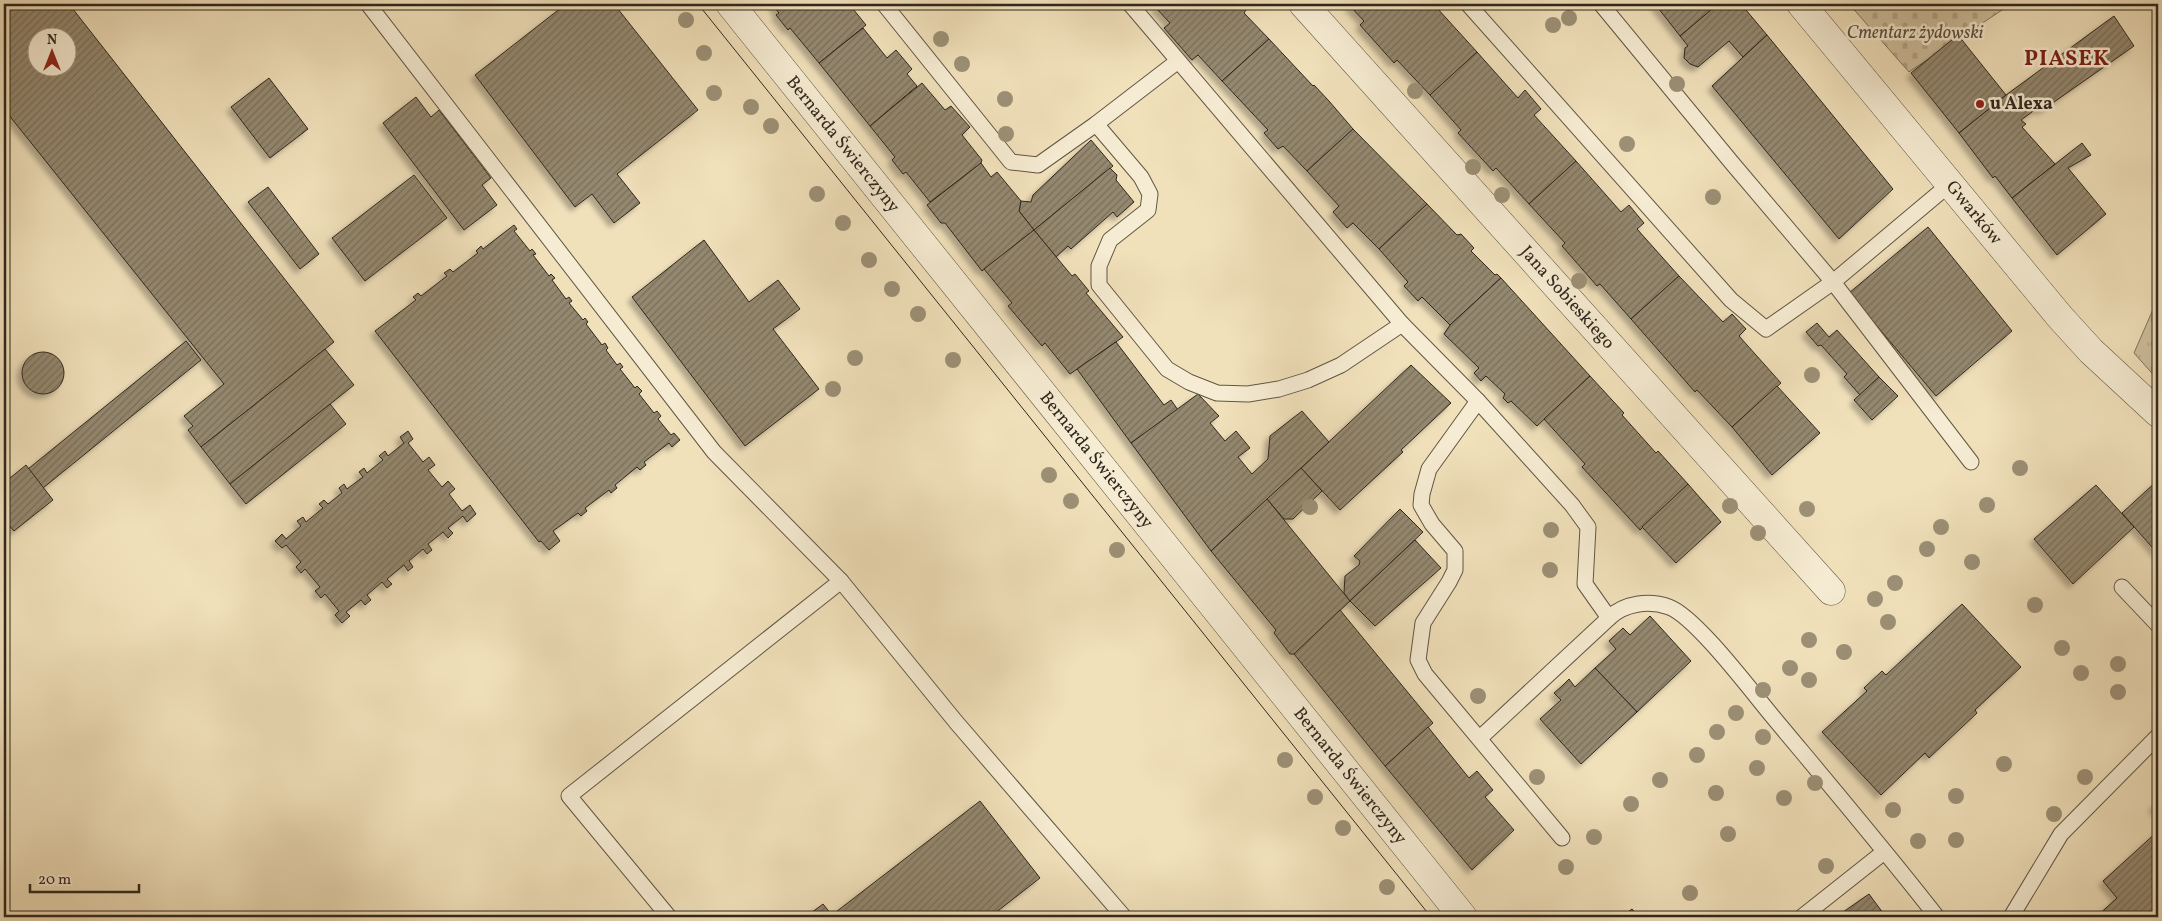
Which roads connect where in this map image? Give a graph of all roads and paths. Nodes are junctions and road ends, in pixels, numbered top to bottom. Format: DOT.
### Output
graph roads {
  1 [pos="368,4"];
  2 [pos="730,4"];
  3 [pos="884,4"];
  4 [pos="1130,4"];
  5 [pos="1303,4"];
  6 [pos="1468,4"];
  7 [pos="1601,4"];
  8 [pos="1801,4"];
  9 [pos="1178,61"];
  10 [pos="1096,124"];
  11 [pos="1950,183"];
  12 [pos="1833,282"];
  13 [pos="1402,324"];
  14 [pos="1478,401"];
  15 [pos="2158,413"];
  16 [pos="1971,462"];
  17 [pos="841,581"];
  18 [pos="2122,587"];
  19 [pos="1831,592"];
  20 [pos="1609,618"];
  21 [pos="2158,625"];
  22 [pos="2158,736"];
  23 [pos="1480,738"];
  24 [pos="1562,838"];
  25 [pos="1884,852"];
  26 [pos="1120,916"];
  27 [pos="669,917"];
  28 [pos="1463,917"];
  29 [pos="1802,917"];
  30 [pos="1937,917"];
  31 [pos="2011,917"];
  1 -- 17 [label="lane"];
  2 -- 28 [label="street, Bernarda Świerczyny"];
  3 -- 10 [label="lane"];
  4 -- 9 [label="lane"];
  5 -- 19 [label="street, Jana Sobieskiego"];
  6 -- 12 [label="lane"];
  7 -- 12 [label="lane"];
  8 -- 11 [label="street, Gwarków"];
  9 -- 10 [label="lane"];
  9 -- 13 [label="lane"];
  10 -- 13 [label="lane"];
  11 -- 12 [label="lane"];
  11 -- 15 [label="street, Gwarków"];
  12 -- 16 [label="lane"];
  13 -- 14 [label="lane"];
  14 -- 20 [label="lane"];
  14 -- 23 [label="lane"];
  17 -- 26 [label="lane"];
  17 -- 27 [label="lane"];
  18 -- 21 [label="lane"];
  20 -- 23 [label="lane"];
  20 -- 25 [label="lane"];
  22 -- 31 [label="lane"];
  23 -- 24 [label="lane"];
  25 -- 29 [label="lane"];
  25 -- 30 [label="lane"];
}
